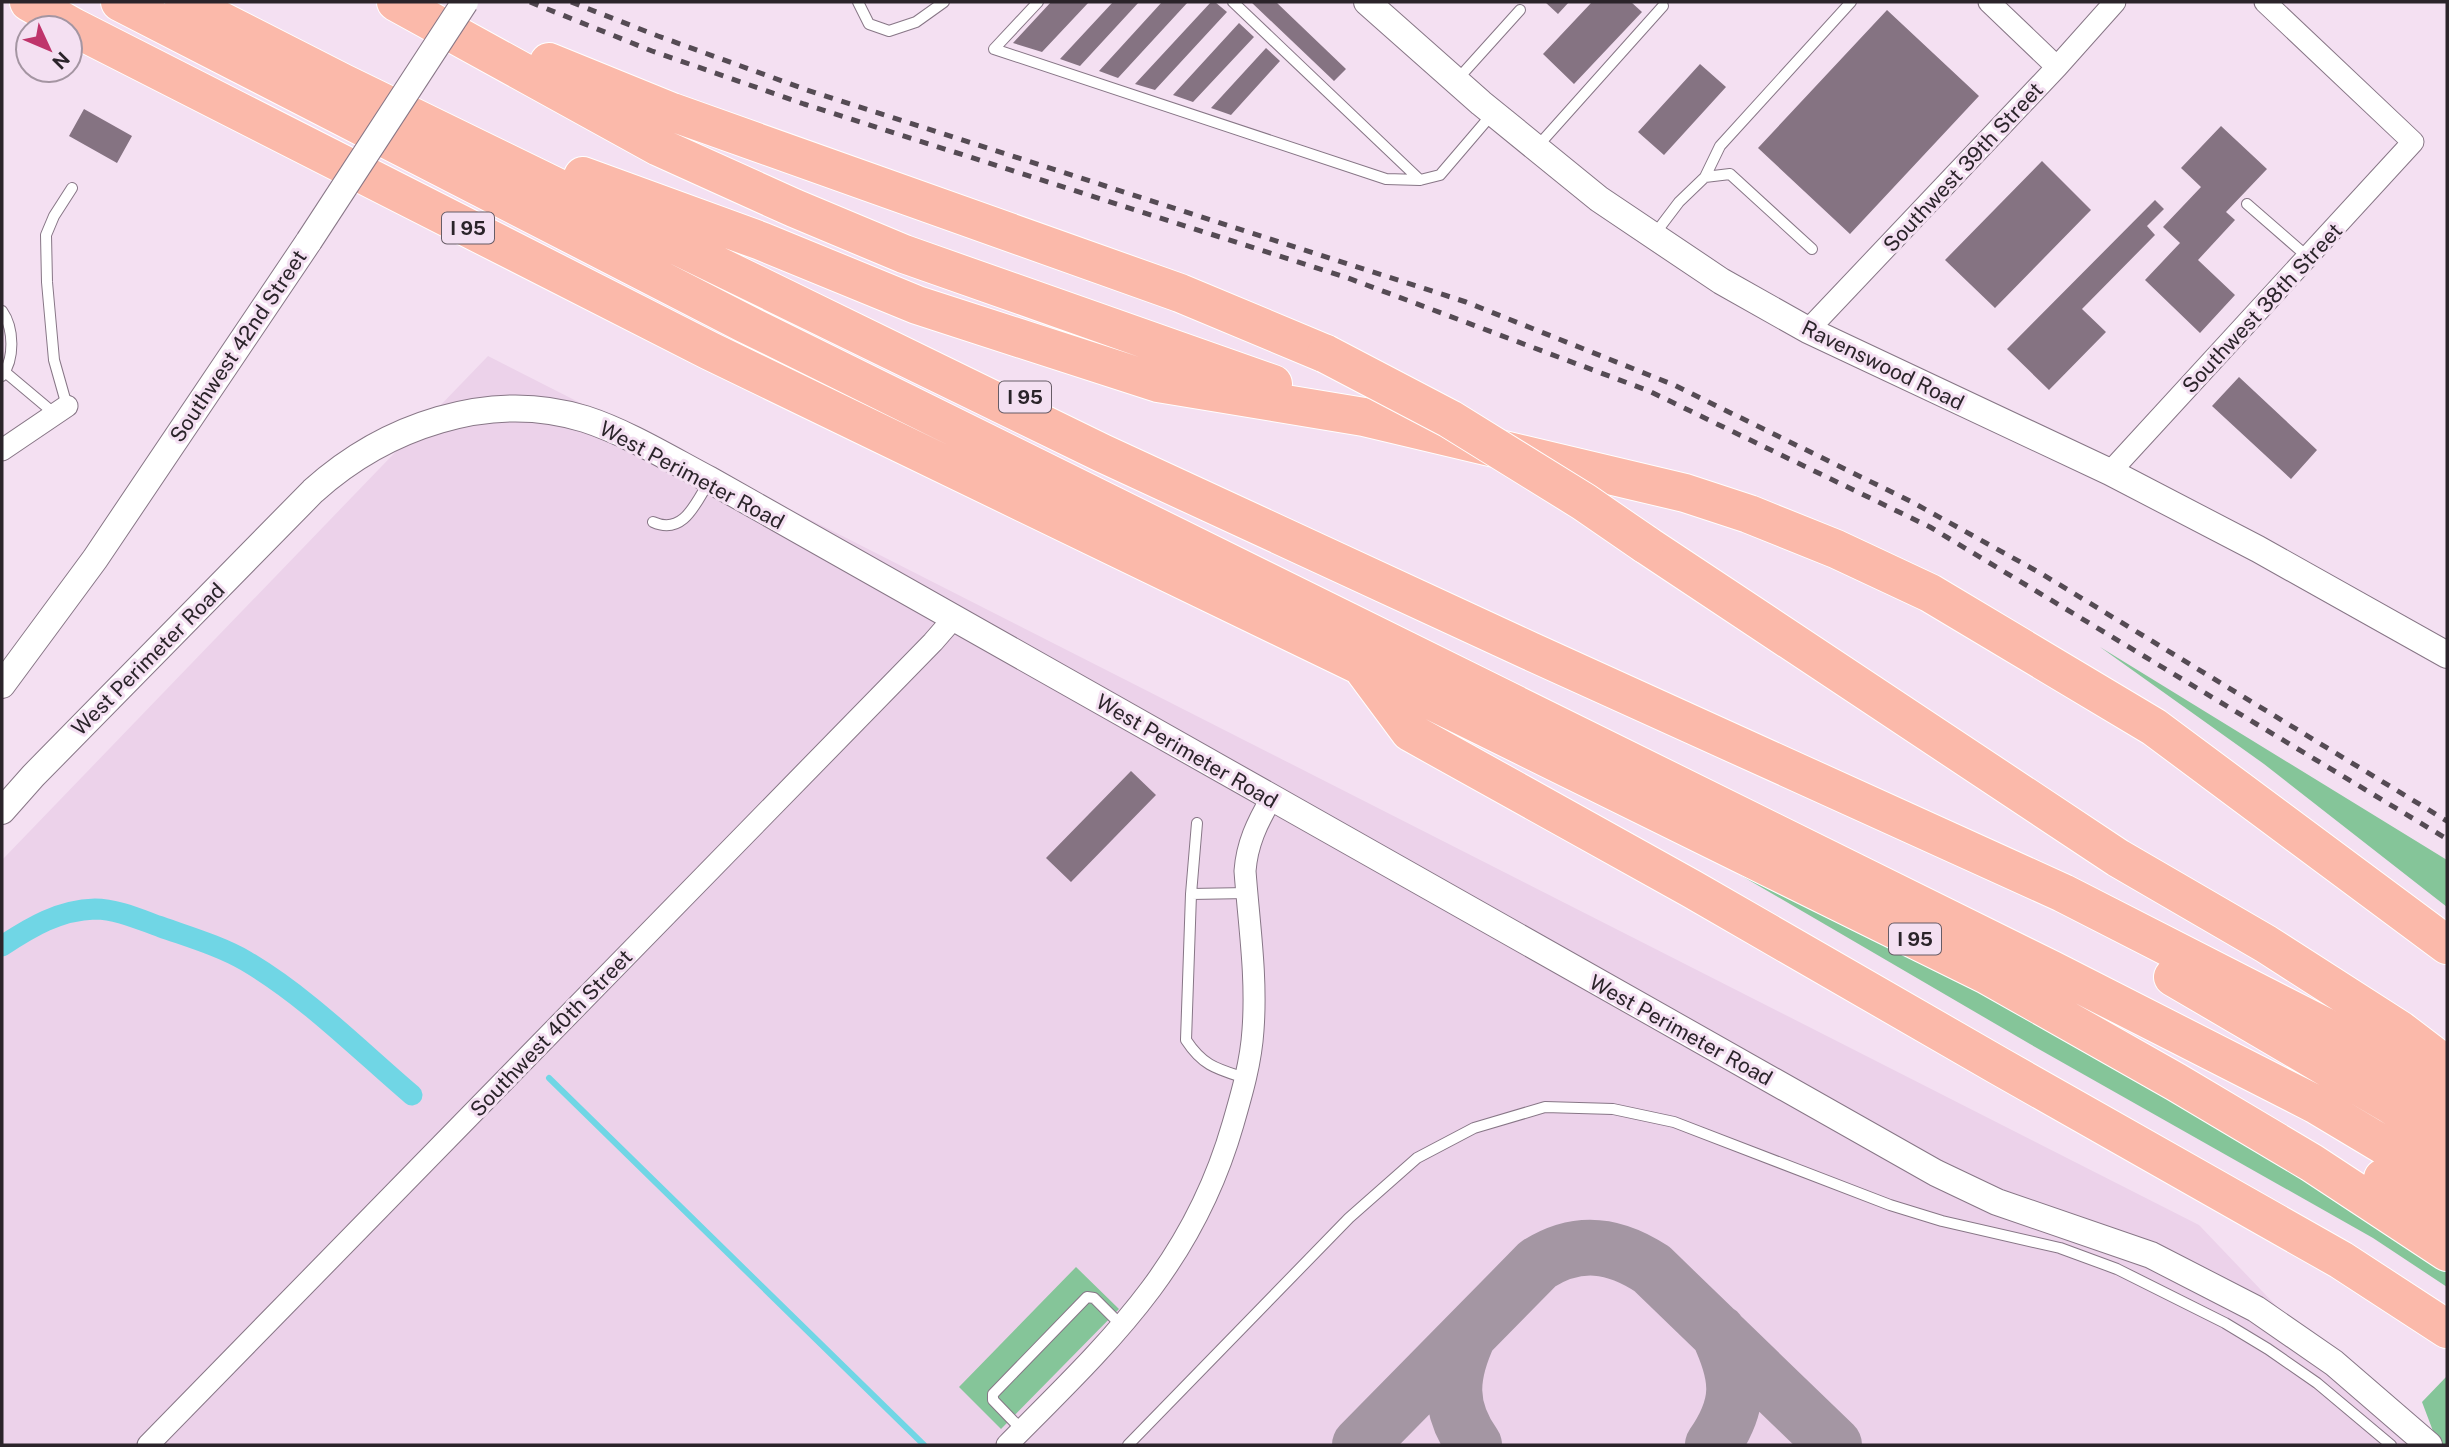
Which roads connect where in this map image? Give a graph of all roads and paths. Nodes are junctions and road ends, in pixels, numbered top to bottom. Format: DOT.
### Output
graph roads {
  1 [pos="29,2"];
  2 [pos="120,2"];
  3 [pos="184,2"];
  4 [pos="230,2"];
  5 [pos="396,2"];
  6 [pos="402,2"];
  7 [pos="465,2"];
  8 [pos="858,2"];
  9 [pos="944,2"];
  10 [pos="1038,2"];
  11 [pos="1233,2"];
  12 [pos="1367,2"];
  13 [pos="1851,2"];
  14 [pos="1989,2"];
  15 [pos="2115,2"];
  16 [pos="2265,2"];
  17 [pos="1664,6"];
  18 [pos="1521,10"];
  19 [pos="2057,67"];
  20 [pos="1456,81"];
  21 [pos="1493,113"];
  22 [pos="1536,148"];
  23 [pos="532,157"];
  24 [pos="1705,177"];
  25 [pos="1420,180"];
  26 [pos="72,188"];
  27 [pos="2247,204"];
  28 [pos="1654,235"];
  29 [pos="1812,249"];
  30 [pos="2309,258"];
  31 [pos="2,311"];
  32 [pos="1808,330"];
  33 [pos="3,374"];
  34 [pos="61,410"];
  35 [pos="1364,417"];
  36 [pos="2,450"];
  37 [pos="2110,472"];
  38 [pos="709,480"];
  39 [pos="653,522"];
  40 [pos="953,618"];
  41 [pos="2447,654"];
  42 [pos="1361,666"];
  43 [pos="2,685"];
  44 [pos="1271,799"];
  45 [pos="2,811"];
  46 [pos="1197,823"];
  47 [pos="1920,827"];
  48 [pos="1247,893"];
  49 [pos="1191,894"];
  50 [pos="2447,945"];
  51 [pos="2052,970"];
  52 [pos="2447,1066"];
  53 [pos="2447,1072"];
  54 [pos="1245,1079"];
  55 [pos="2447,1099"];
  56 [pos="2447,1141"];
  57 [pos="2447,1183"];
  58 [pos="2447,1219"];
  59 [pos="2447,1252"];
  60 [pos="2342,1260"];
  61 [pos="1123,1326"];
  62 [pos="2447,1329"];
  63 [pos="2447,1343"];
  64 [pos="1022,1430"];
  65 [pos="148,1445"];
  66 [pos="1007,1445"];
  67 [pos="1128,1445"];
  68 [pos="2391,1445"];
  69 [pos="2429,1445"];
  1 -- 42 [label="highway, I 95"];
  2 -- 51 [label="highway"];
  3 -- 47 [label="highway"];
  4 -- 23 [label="highway, I 95"];
  5 -- 35 [label="highway"];
  6 -- 52 [label="highway, bridge"];
  7 -- 43 [label="street, Southwest 42nd Street, bridge"];
  8 -- 9 [label="lane"];
  10 -- 25 [label="lane"];
  11 -- 25 [label="lane"];
  12 -- 20 [label="street, Ravenswood Road"];
  13 -- 24 [label="lane"];
  14 -- 19 [label="street"];
  15 -- 19 [label="street, Southwest 39th Street"];
  16 -- 30 [label="street, Southwest 38th Street"];
  17 -- 22 [label="lane"];
  18 -- 20 [label="lane"];
  19 -- 32 [label="street, Southwest 39th Street"];
  20 -- 21 [label="street, Ravenswood Road"];
  21 -- 22 [label="street, Ravenswood Road"];
  21 -- 25 [label="lane"];
  22 -- 28 [label="street, Ravenswood Road"];
  23 -- 35 [label="highway"];
  23 -- 53 [label="highway, I 95"];
  24 -- 28 [label="lane"];
  24 -- 29 [label="lane"];
  26 -- 34 [label="lane"];
  27 -- 30 [label="lane"];
  28 -- 32 [label="street, Ravenswood Road"];
  30 -- 37 [label="street, Southwest 38th Street"];
  31 -- 33 [label="lane"];
  32 -- 37 [label="street, Ravenswood Road"];
  33 -- 34 [label="lane"];
  34 -- 36 [label="street"];
  35 -- 50 [label="highway"];
  37 -- 41 [label="street, Ravenswood Road"];
  38 -- 39 [label="lane"];
  38 -- 40 [label="street, West Perimeter Road"];
  38 -- 45 [label="street, West Perimeter Road"];
  40 -- 44 [label="street, West Perimeter Road"];
  40 -- 65 [label="street, Southwest 40th Street"];
  42 -- 59 [label="highway, I 95"];
  42 -- 60 [label="highway"];
  44 -- 48 [label="street"];
  44 -- 69 [label="street, West Perimeter Road"];
  46 -- 49 [label="lane"];
  47 -- 55 [label="highway"];
  47 -- 56 [label="highway"];
  48 -- 49 [label="lane"];
  48 -- 54 [label="street"];
  49 -- 54 [label="lane"];
  51 -- 57 [label="highway"];
  51 -- 58 [label="highway"];
  54 -- 61 [label="street"];
  60 -- 62 [label="highway"];
  60 -- 63 [label="highway"];
  61 -- 64 [label="street"];
  61 -- 64 [label="lane"];
  64 -- 66 [label="street"];
  67 -- 68 [label="lane"];
}
